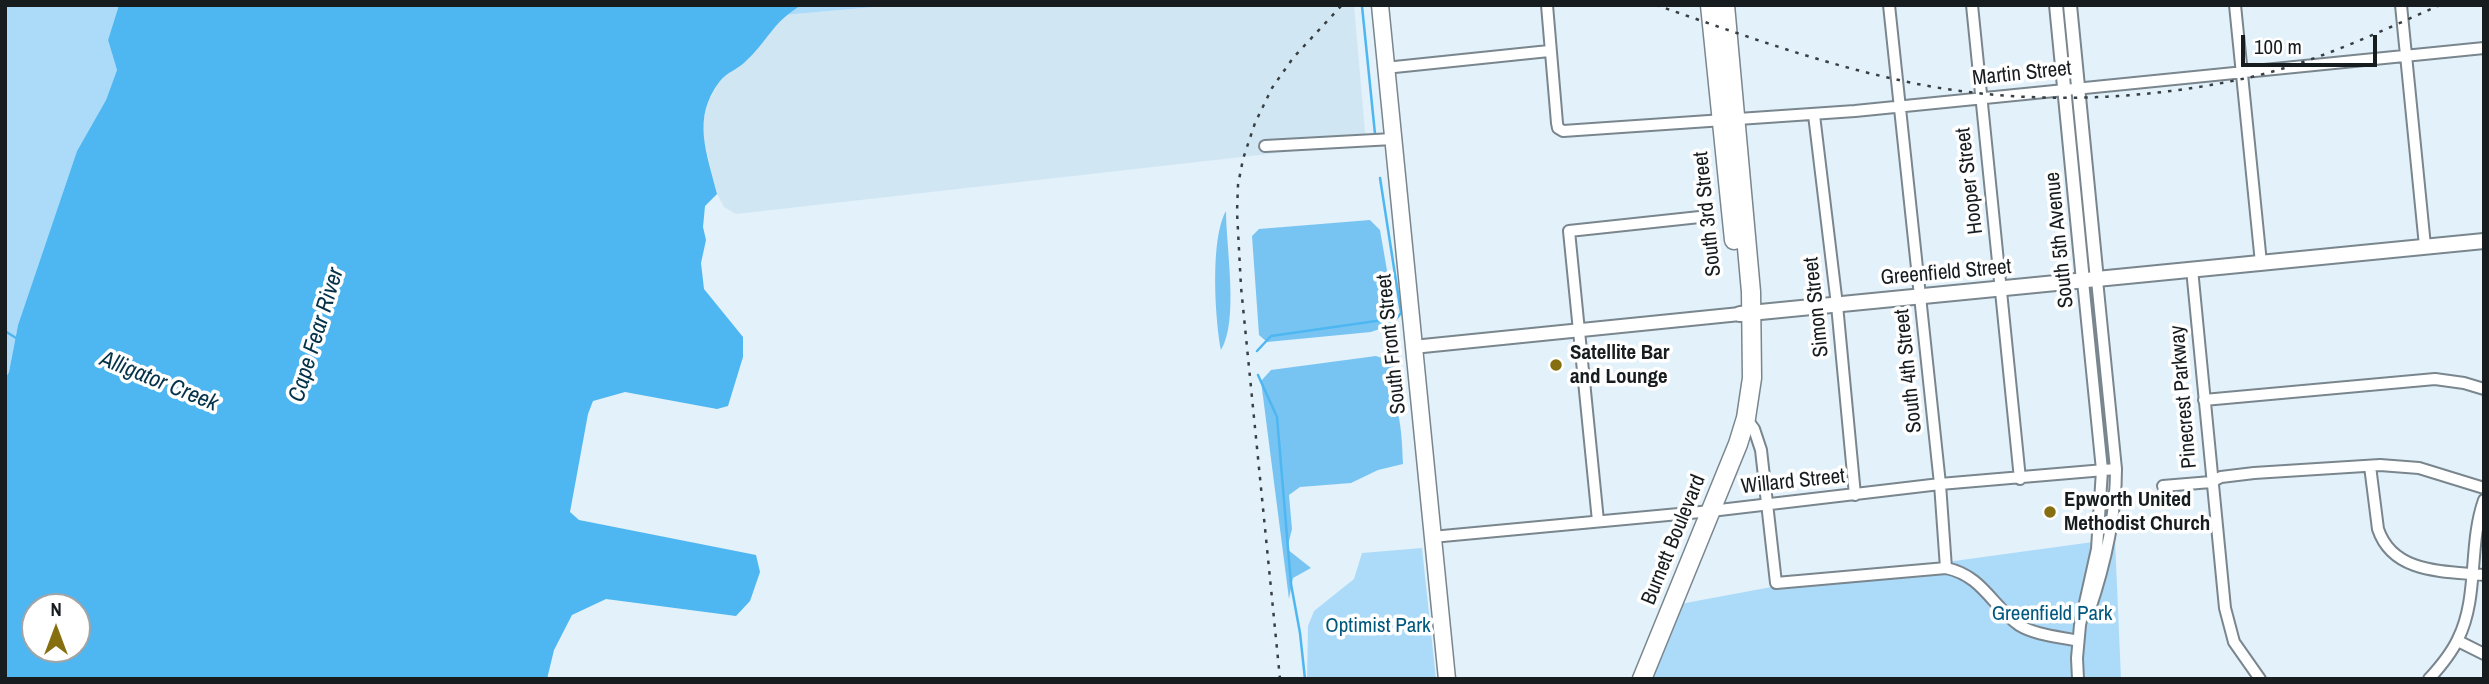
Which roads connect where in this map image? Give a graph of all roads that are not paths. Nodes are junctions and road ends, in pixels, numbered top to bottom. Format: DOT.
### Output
graph roads {
  1 [pos="1380,5"];
  2 [pos="1547,5"];
  3 [pos="1710,5"];
  4 [pos="1725,5"];
  5 [pos="1889,5"];
  6 [pos="1972,5"];
  7 [pos="2056,5"];
  8 [pos="2070,5"];
  9 [pos="2235,5"];
  10 [pos="2401,5"];
  11 [pos="2484,48"];
  12 [pos="1549,51"];
  13 [pos="2406,55"];
  14 [pos="1385,68"];
  15 [pos="2242,72"];
  16 [pos="2071,88"];
  17 [pos="1980,98"];
  18 [pos="1899,106"];
  19 [pos="1814,115"];
  20 [pos="1728,120"];
  21 [pos="1393,139"];
  22 [pos="1265,146"];
  23 [pos="1709,216"];
  24 [pos="2484,241"];
  25 [pos="2425,246"];
  26 [pos="2261,263"];
  27 [pos="2192,270"];
  28 [pos="2090,281"];
  29 [pos="2002,289"];
  30 [pos="1920,296"];
  31 [pos="1837,305"];
  32 [pos="1746,313"];
  33 [pos="1578,330"];
  34 [pos="1413,347"];
  35 [pos="2484,389"];
  36 [pos="2204,400"];
  37 [pos="1746,418"];
  38 [pos="2370,466"];
  39 [pos="2116,469"];
  40 [pos="2102,470"];
  41 [pos="2020,479"];
  42 [pos="2211,482"];
  43 [pos="1940,484"];
  44 [pos="2163,486"];
  45 [pos="2484,488"];
  46 [pos="1854,495"];
  47 [pos="2484,500"];
  48 [pos="1768,503"];
  49 [pos="1711,511"];
  50 [pos="1598,521"];
  51 [pos="1433,537"];
  52 [pos="1945,568"];
  53 [pos="2471,574"];
  54 [pos="2484,575"];
  55 [pos="2078,641"];
  56 [pos="2458,641"];
  57 [pos="2484,654"];
  58 [pos="1447,679"];
  59 [pos="1642,679"];
  60 [pos="2078,679"];
  61 [pos="2260,679"];
  62 [pos="2429,679"];
  1 -- 14 [label="main road, South Front Street"];
  2 -- 12 [label="street"];
  3 -- 20 [label="highway, South 3rd Street"];
  4 -- 20 [label="highway, South 3rd Street"];
  5 -- 18 [label="street, South 4th Street"];
  6 -- 17 [label="street, Hooper Street"];
  7 -- 16 [label="street, South 5th Avenue"];
  8 -- 16 [label="street, South 5th Avenue"];
  9 -- 15 [label="street"];
  10 -- 13 [label="street"];
  11 -- 13 [label="street, Martin Street"];
  12 -- 14 [label="street"];
  12 -- 20 [label="street, Martin Street"];
  13 -- 15 [label="street, Martin Street"];
  13 -- 25 [label="street"];
  14 -- 21 [label="main road, South Front Street"];
  15 -- 16 [label="street, Martin Street"];
  15 -- 26 [label="street"];
  16 -- 17 [label="street, Martin Street"];
  16 -- 28 [label="street, South 5th Avenue"];
  17 -- 18 [label="street, Martin Street"];
  17 -- 29 [label="street, Hooper Street"];
  18 -- 19 [label="street, Martin Street"];
  18 -- 30 [label="street, South 4th Street"];
  19 -- 20 [label="street, Martin Street"];
  19 -- 31 [label="street, Simon Street"];
  20 -- 32 [label="highway, South 3rd Street"];
  21 -- 22 [label="street"];
  21 -- 34 [label="main road, South Front Street"];
  23 -- 33 [label="street"];
  24 -- 25 [label="main road, Greenfield Street"];
  25 -- 26 [label="main road, Greenfield Street"];
  26 -- 27 [label="main road, Greenfield Street"];
  27 -- 28 [label="main road, Greenfield Street"];
  27 -- 36 [label="street, Pinecrest Parkway"];
  28 -- 29 [label="main road, Greenfield Street"];
  28 -- 39 [label="street, South 5th Avenue"];
  28 -- 40 [label="street, South 5th Avenue"];
  29 -- 30 [label="main road, Greenfield Street"];
  29 -- 41 [label="street, Hooper Street"];
  30 -- 31 [label="main road, Greenfield Street"];
  30 -- 43 [label="street, South 4th Street"];
  31 -- 32 [label="main road, Greenfield Street"];
  31 -- 46 [label="street, Simon Street"];
  32 -- 33 [label="street, Greenfield Street"];
  32 -- 37 [label="highway, South 3rd Street"];
  33 -- 34 [label="street, Greenfield Street"];
  33 -- 50 [label="street"];
  34 -- 51 [label="main road, South Front Street"];
  35 -- 36 [label="street"];
  36 -- 42 [label="street, Pinecrest Parkway"];
  37 -- 48 [label="street"];
  37 -- 49 [label="highway, Burnett Boulevard"];
  38 -- 42 [label="street"];
  38 -- 45 [label="street"];
  38 -- 53 [label="street"];
  39 -- 40 [label="street, Willard Street"];
  39 -- 55 [label="street, South 5th Avenue"];
  40 -- 41 [label="street, Willard Street"];
  40 -- 55 [label="street, South 5th Avenue"];
  41 -- 43 [label="street, Willard Street"];
  42 -- 44 [label="street"];
  42 -- 61 [label="street, Pinecrest Parkway"];
  43 -- 46 [label="street, Willard Street"];
  43 -- 52 [label="street, South 4th Street"];
  46 -- 48 [label="street, Willard Street"];
  47 -- 53 [label="street"];
  48 -- 49 [label="street, Willard Street"];
  48 -- 52 [label="street"];
  49 -- 50 [label="street, Willard Street"];
  49 -- 59 [label="highway, Burnett Boulevard"];
  50 -- 51 [label="street, Willard Street"];
  51 -- 58 [label="main road, South Front Street"];
  52 -- 55 [label="street"];
  53 -- 54 [label="street"];
  53 -- 56 [label="street"];
  55 -- 60 [label="street"];
  56 -- 57 [label="street"];
  56 -- 62 [label="street"];
}
